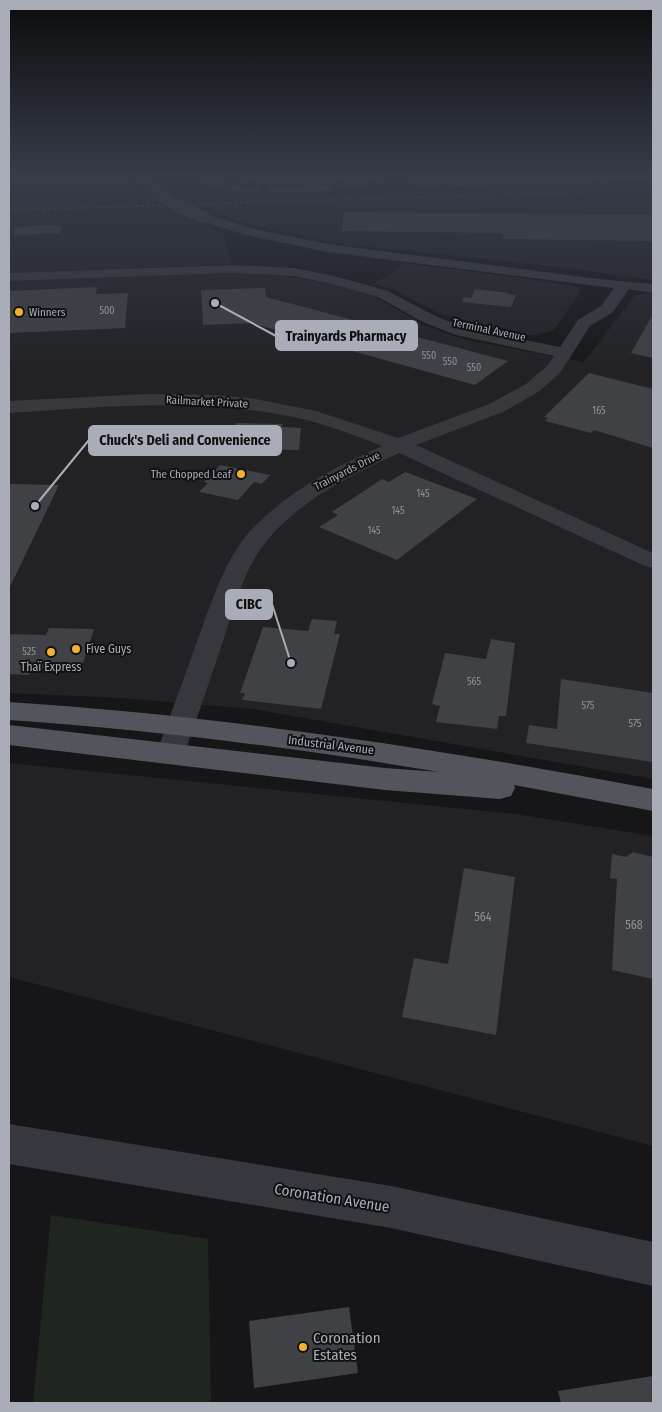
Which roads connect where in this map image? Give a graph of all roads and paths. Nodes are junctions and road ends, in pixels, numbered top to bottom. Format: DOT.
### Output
graph roads {
  1 [pos="289,241"];
  2 [pos="9,277"];
  3 [pos="626,284"];
  4 [pos="653,288"];
  5 [pos="594,291"];
  6 [pos="584,323"];
  7 [pos="567,349"];
  8 [pos="9,407"];
  9 [pos="399,445"];
  10 [pos="653,561"];
  11 [pos="9,711"];
  12 [pos="181,726"];
  13 [pos="9,735"];
  14 [pos="170,754"];
  15 [pos="652,800"];
  16 [pos="9,1144"];
  17 [pos="653,1264"];
  1 -- 5 [label="street, bridge"];
  2 -- 7 [label="street, Terminal Avenue"];
  3 -- 4 [label="street"];
  3 -- 5 [label="street"];
  3 -- 6 [label="street, Trainyards Drive"];
  5 -- 6 [label="street, Trainyards Drive"];
  6 -- 7 [label="street, Trainyards Drive"];
  7 -- 9 [label="street, Trainyards Drive"];
  8 -- 9 [label="street, Railmarket Private"];
  9 -- 10 [label="street, Railmarket Private"];
  9 -- 12 [label="street, Trainyards Drive"];
  11 -- 12 [label="main road, Industrial Avenue"];
  12 -- 14 [label="street, Trainyards Drive"];
  12 -- 15 [label="main road, Industrial Avenue"];
  13 -- 14 [label="main road, Industrial Avenue"];
  14 -- 15 [label="main road, Industrial Avenue"];
  16 -- 17 [label="street, Coronation Avenue"];
}
